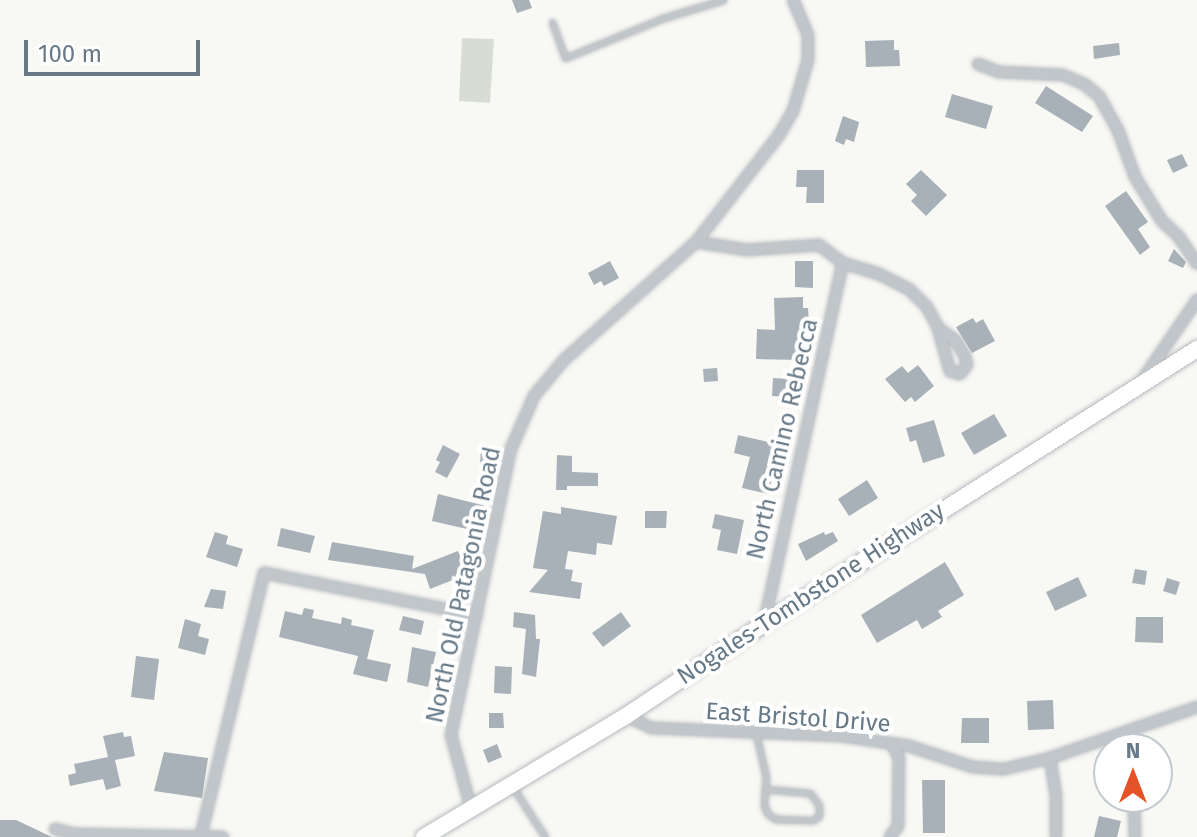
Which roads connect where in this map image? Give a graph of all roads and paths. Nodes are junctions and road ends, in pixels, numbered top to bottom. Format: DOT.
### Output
graph roads {
  1 [pos="723,0"];
  2 [pos="793,0"];
  3 [pos="552,22"];
  4 [pos="978,64"];
  5 [pos="696,242"];
  6 [pos="843,263"];
  7 [pos="1197,264"];
  8 [pos="1197,300"];
  9 [pos="938,328"];
  10 [pos="1197,349"];
  11 [pos="1140,384"];
  12 [pos="477,615"];
  13 [pos="764,624"];
  14 [pos="1197,707"];
  15 [pos="626,716"];
  16 [pos="1131,730"];
  17 [pos="756,733"];
  18 [pos="1132,733"];
  19 [pos="892,744"];
  20 [pos="1050,758"];
  21 [pos="511,784"];
  22 [pos="765,789"];
  23 [pos="471,808"];
  24 [pos="1134,813"];
  25 [pos="55,829"];
  26 [pos="201,835"];
  27 [pos="427,836"];
  28 [pos="223,837"];
  29 [pos="545,837"];
  30 [pos="890,837"];
  31 [pos="1056,837"];
  32 [pos="1135,837"];
  1 -- 3 [label="lane"];
  2 -- 5 [label="street, North Old Patagonia Road"];
  4 -- 7 [label="street"];
  5 -- 6 [label="street"];
  5 -- 12 [label="street, North Old Patagonia Road"];
  6 -- 9 [label="street"];
  6 -- 13 [label="street, North Camino Rebecca"];
  8 -- 11 [label="street"];
  10 -- 11 [label="main road, Nogales-Tombstone Highway"];
  11 -- 13 [label="main road, Nogales-Tombstone Highway"];
  12 -- 23 [label="street, North Old Patagonia Road"];
  12 -- 26 [label="street"];
  13 -- 15 [label="main road, Nogales-Tombstone Highway"];
  14 -- 16 [label="street, East Bristol Drive"];
  15 -- 17 [label="street, East Bristol Drive"];
  15 -- 21 [label="main road, Nogales-Tombstone Highway"];
  16 -- 18 [label="street"];
  16 -- 20 [label="street, East Bristol Drive"];
  17 -- 19 [label="street, East Bristol Drive"];
  17 -- 22 [label="lane"];
  19 -- 20 [label="street, East Bristol Drive"];
  19 -- 30 [label="street"];
  20 -- 31 [label="street"];
  21 -- 23 [label="main road, Nogales-Tombstone Highway"];
  21 -- 29 [label="lane"];
  22 -- 22 [label="lane"];
  23 -- 27 [label="main road, Nogales-Tombstone Highway"];
  24 -- 32 [label="street"];
  25 -- 26 [label="street"];
  26 -- 28 [label="street"];
}
